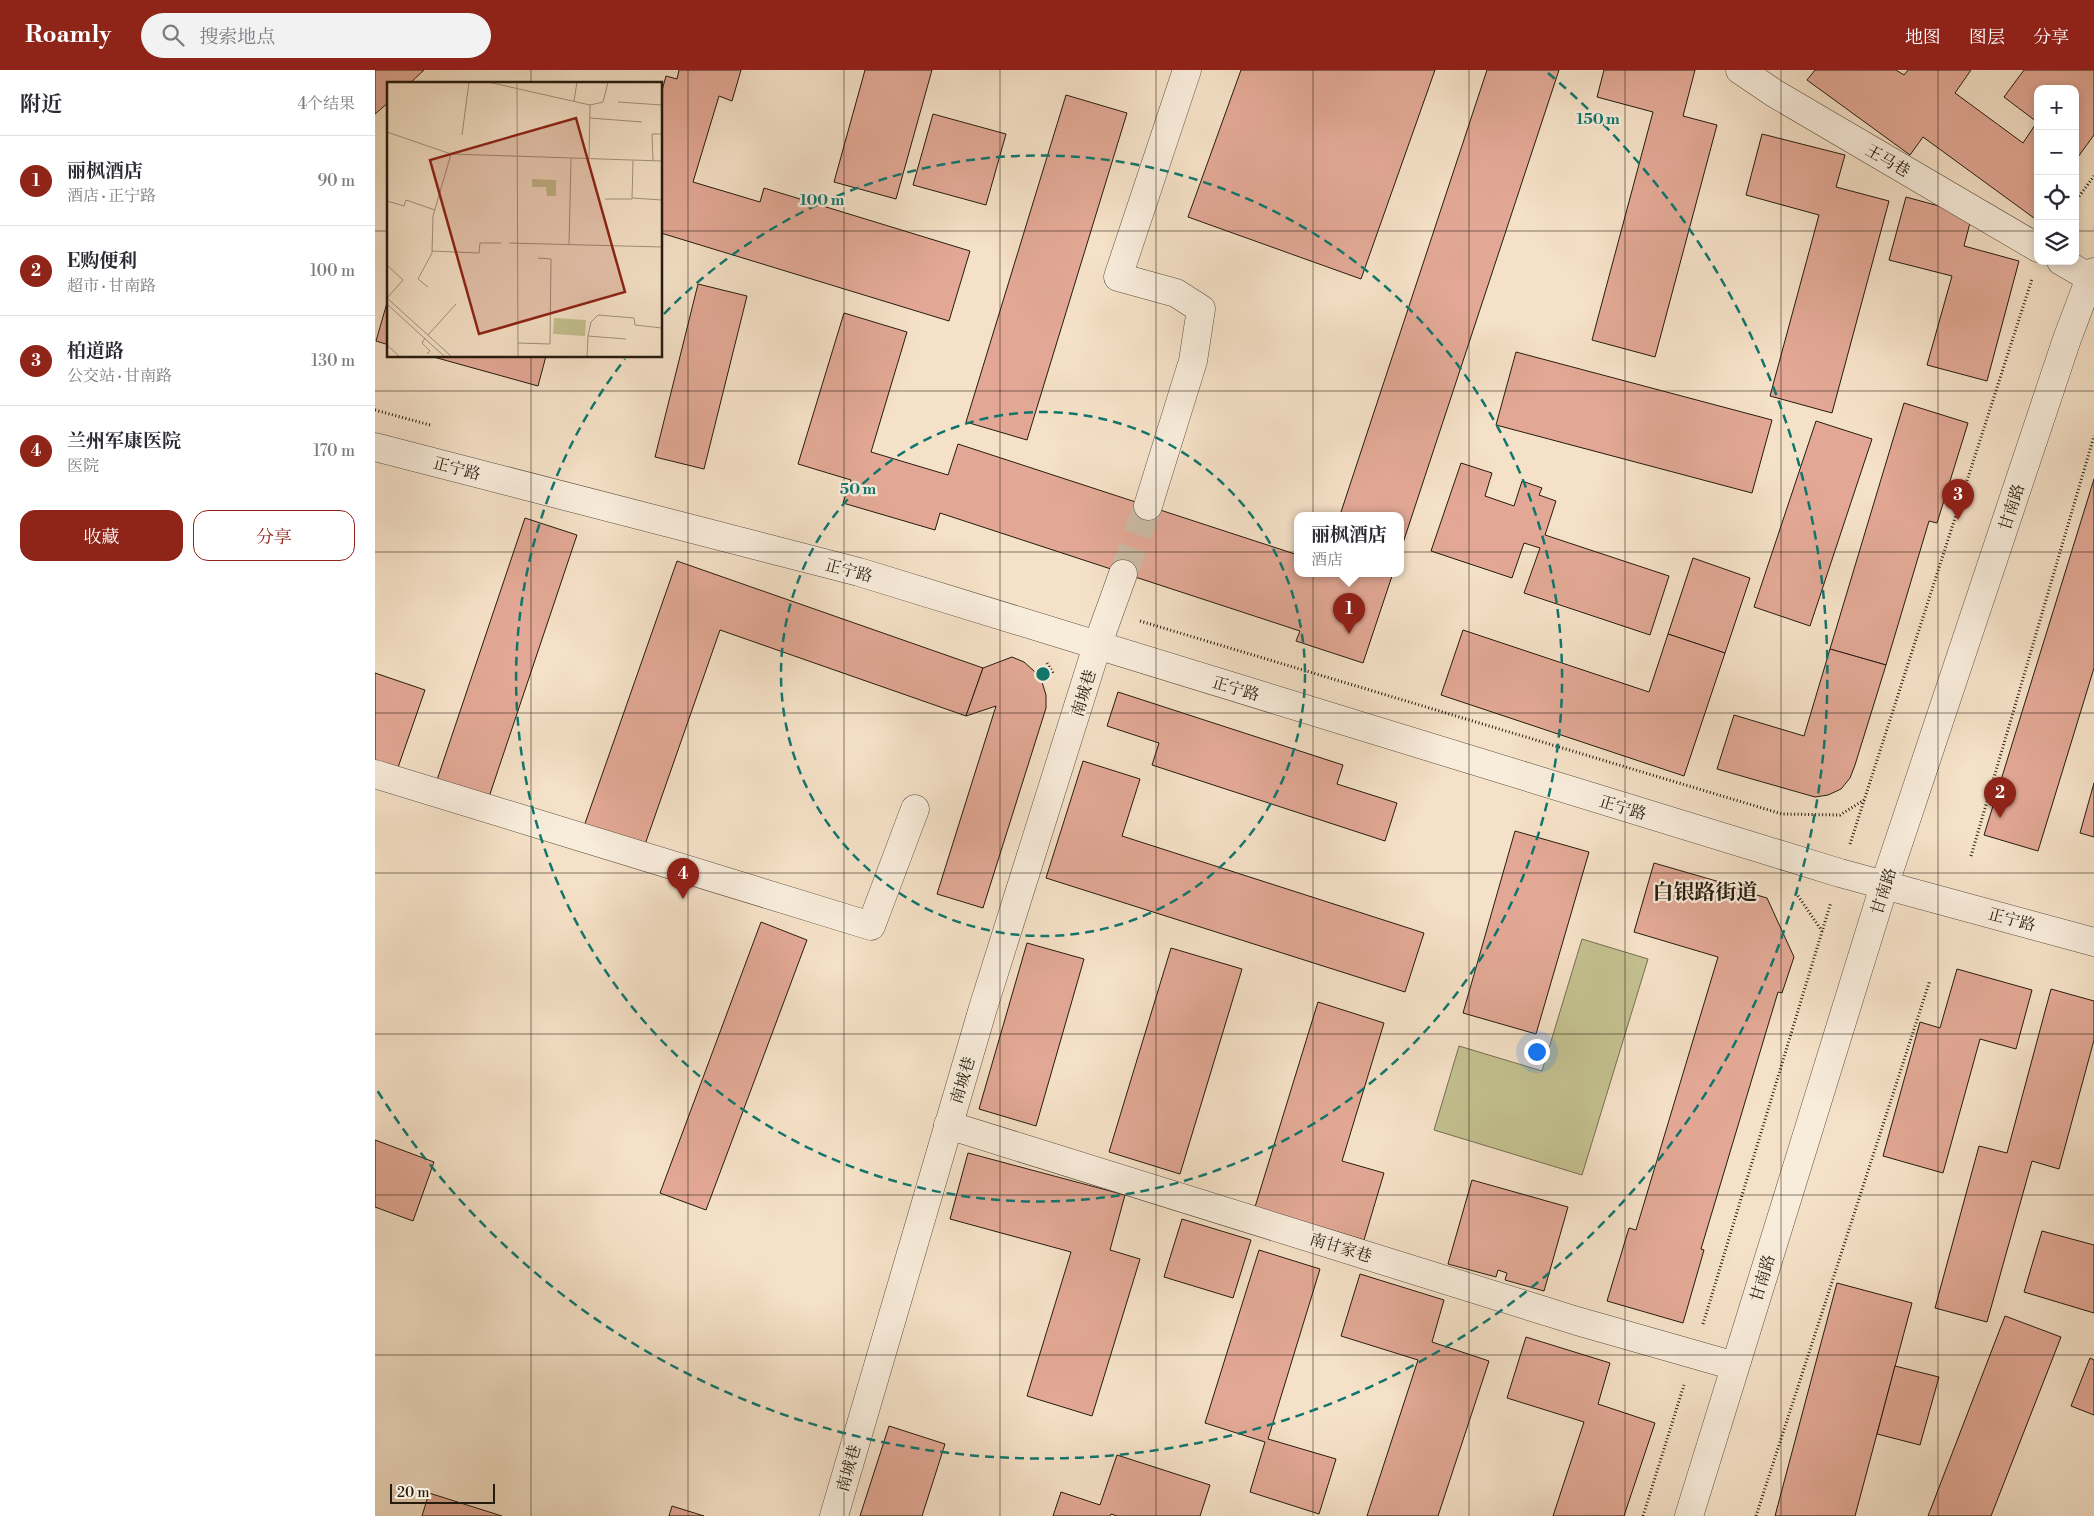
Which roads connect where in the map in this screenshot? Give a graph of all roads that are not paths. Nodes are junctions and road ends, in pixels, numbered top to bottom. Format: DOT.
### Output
graph roads {
  1 [pos="1187,70"];
  2 [pos="1740,70"];
  3 [pos="2034,258"];
  4 [pos="2070,265"];
  5 [pos="2092,275"];
  6 [pos="375,446"];
  7 [pos="1148,506"];
  8 [pos="1123,574"];
  9 [pos="1097,646"];
  10 [pos="375,774"];
  11 [pos="915,809"];
  12 [pos="1884,886"];
  13 [pos="2094,942"];
  14 [pos="948,1125"];
  15 [pos="1735,1366"];
  16 [pos="833,1516"];
  17 [pos="1689,1516"];
  1 -- 7 [label="street"];
  2 -- 3 [label="street, 王马巷"];
  4 -- 5 [label="street"];
  5 -- 12 [label="street, 甘南路"];
  6 -- 9 [label="street, 正宁路"];
  8 -- 9 [label="street, 南城巷"];
  9 -- 12 [label="street, 正宁路"];
  9 -- 14 [label="street, 南城巷"];
  10 -- 11 [label="street"];
  12 -- 13 [label="street, 正宁路"];
  12 -- 15 [label="street, 甘南路"];
  14 -- 15 [label="street, 南甘家巷"];
  14 -- 16 [label="street, 南城巷"];
  15 -- 17 [label="street, 甘南路"];
}
